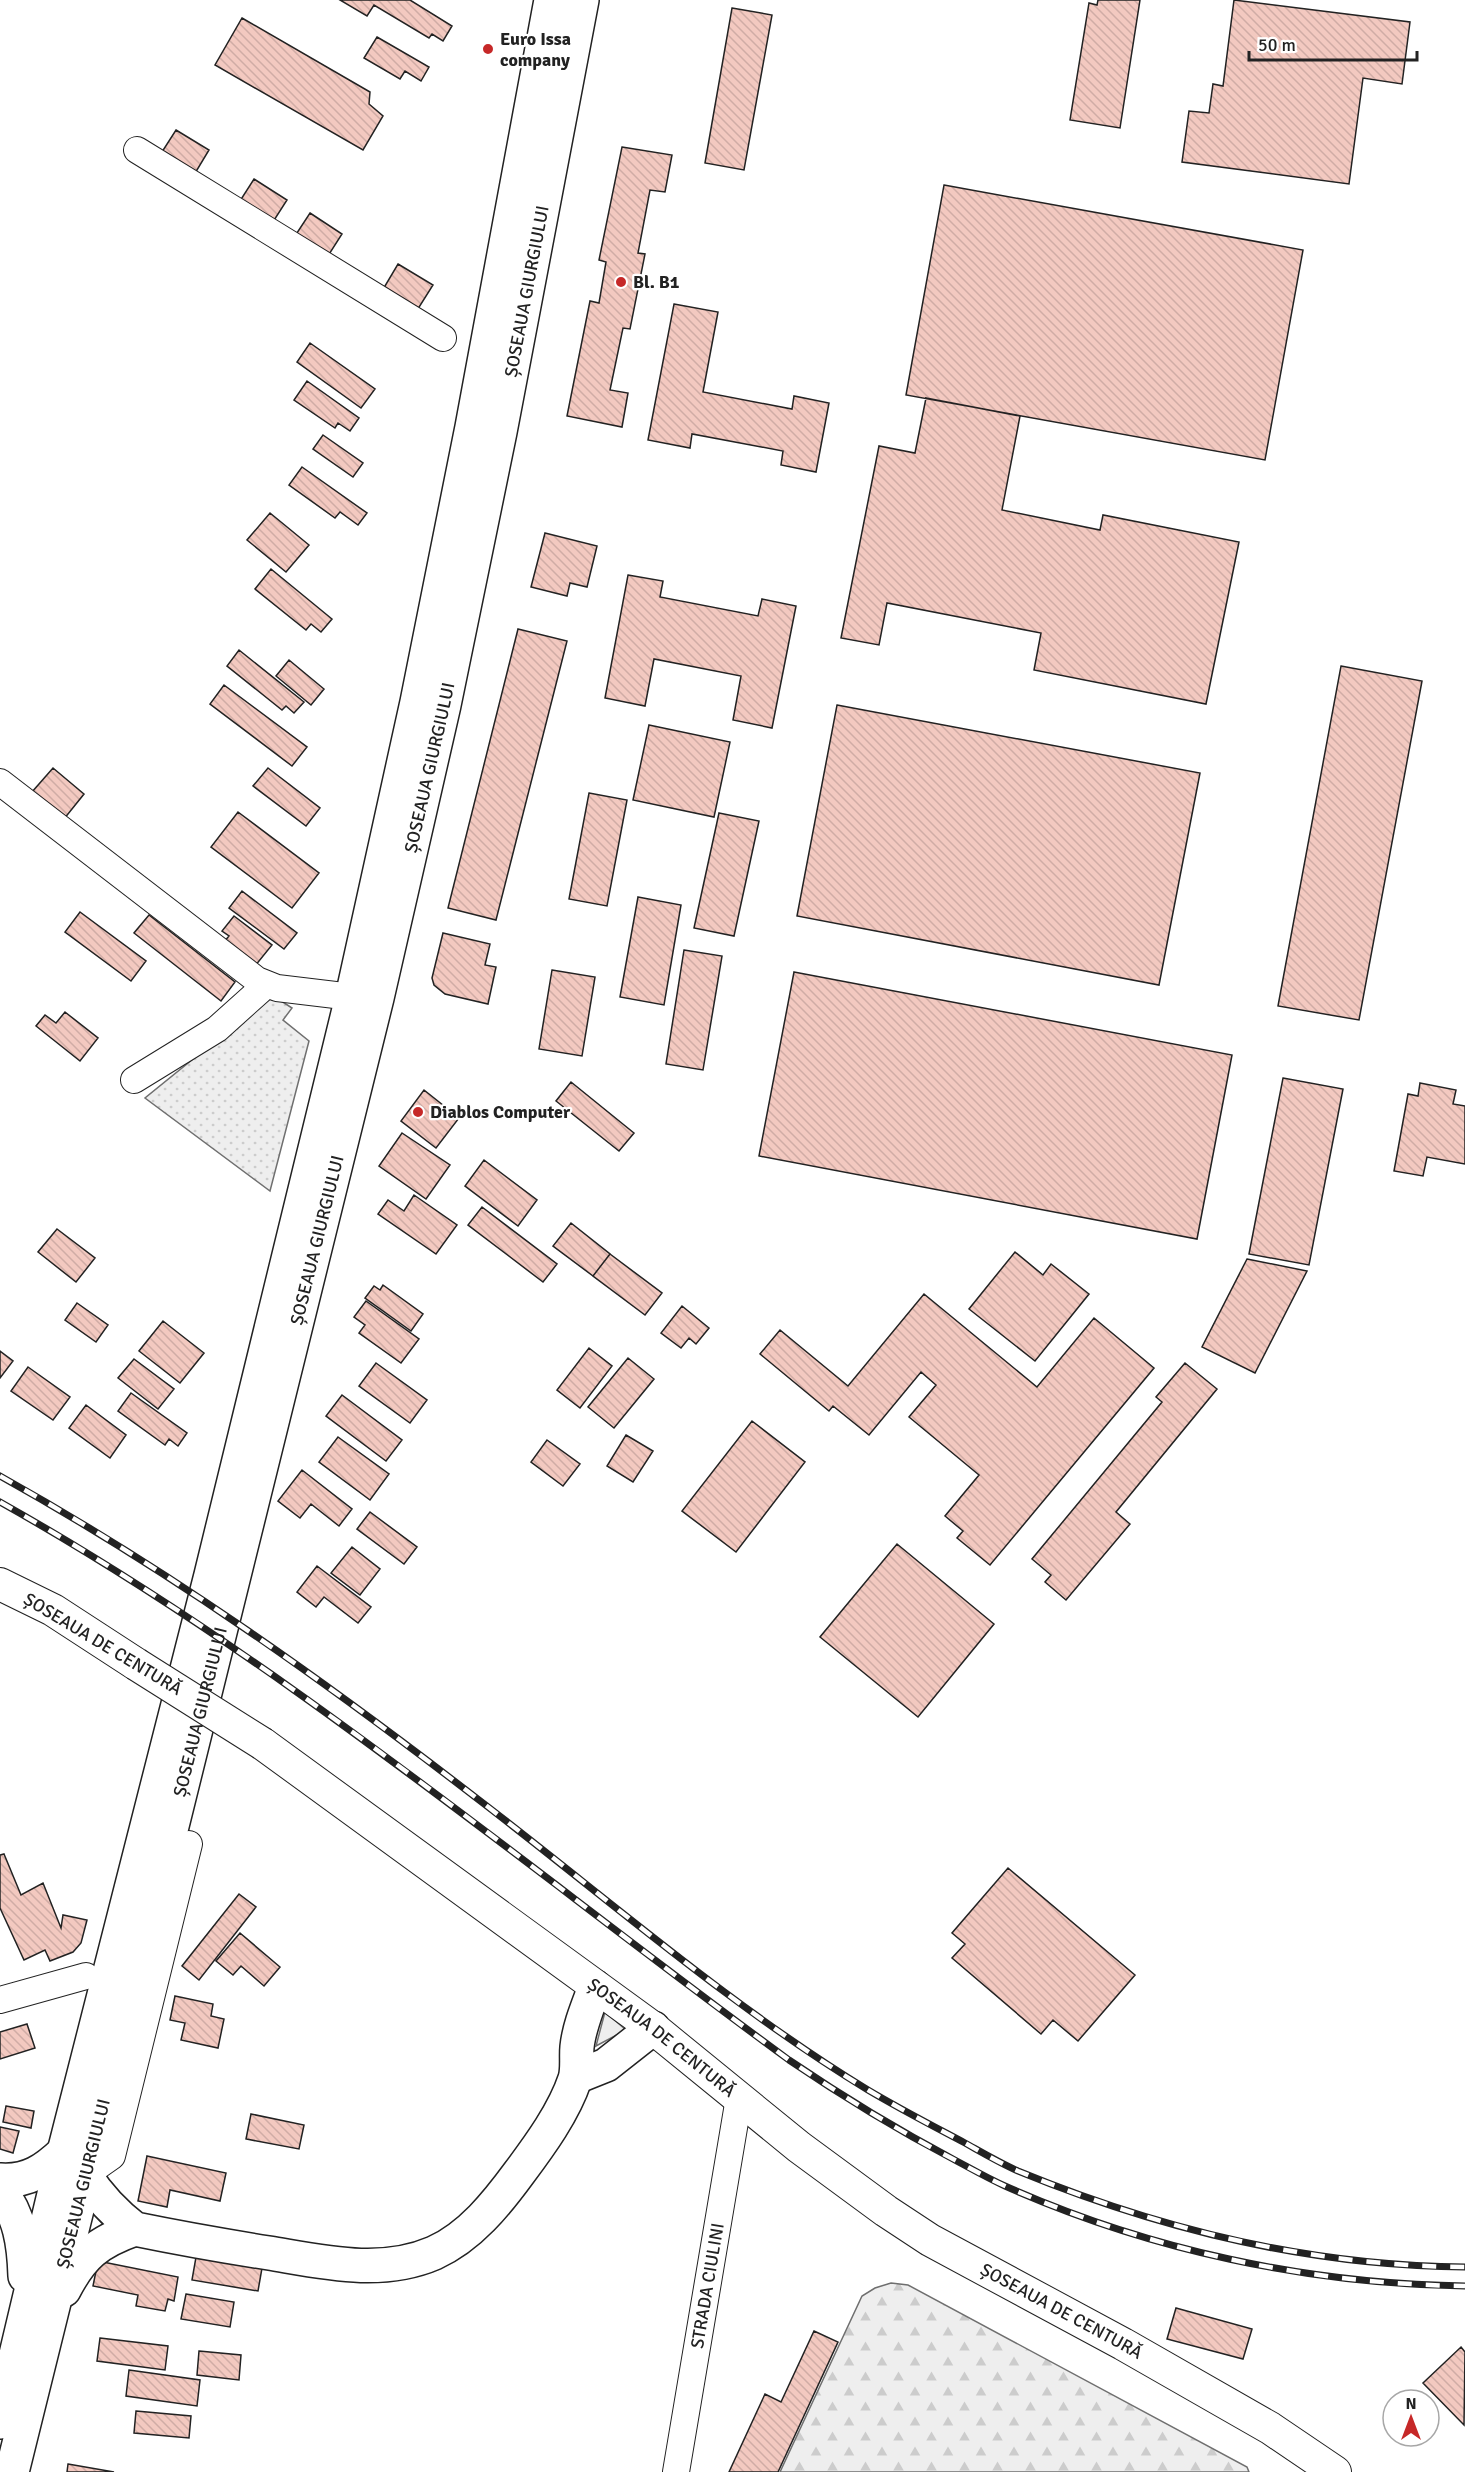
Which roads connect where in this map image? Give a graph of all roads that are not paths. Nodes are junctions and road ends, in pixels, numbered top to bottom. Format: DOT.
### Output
graph roads {
  1 [pos="551,0"];
  2 [pos="582,0"];
  3 [pos="136,150"];
  4 [pos="443,338"];
  5 [pos="0,782"];
  6 [pos="266,986"];
  7 [pos="352,997"];
  8 [pos="134,1080"];
  9 [pos="0,1584"];
  10 [pos="189,1844"];
  11 [pos="86,1976"];
  12 [pos="595,1987"];
  13 [pos="0,2000"];
  14 [pos="653,2028"];
  15 [pos="576,2077"];
  16 [pos="739,2098"];
  17 [pos="75,2164"];
  18 [pos="0,2180"];
  19 [pos="0,2190"];
  20 [pos="135,2229"];
  21 [pos="38,2314"];
  22 [pos="0,2421"];
  23 [pos="12,2472"];
  24 [pos="676,2472"];
  25 [pos="1335,2472"];
  1 -- 7 [label="highway, ȘOSEAUA GIURGIULUI"];
  2 -- 17 [label="highway, ȘOSEAUA GIURGIULUI"];
  3 -- 4 [label="street"];
  5 -- 6 [label="street"];
  6 -- 7 [label="street"];
  6 -- 8 [label="street"];
  7 -- 17 [label="highway, ȘOSEAUA GIURGIULUI"];
  9 -- 12 [label="main road, ȘOSEAUA DE CENTURĂ, bridge"];
  10 -- 17 [label="street"];
  11 -- 13 [label="street"];
  12 -- 14 [label="main road, ȘOSEAUA DE CENTURĂ"];
  12 -- 15 [label="highway"];
  14 -- 15 [label="highway"];
  14 -- 16 [label="main road, ȘOSEAUA DE CENTURĂ"];
  15 -- 20 [label="highway"];
  16 -- 24 [label="street, STRADA CIULINI"];
  16 -- 25 [label="main road, ȘOSEAUA DE CENTURĂ"];
  17 -- 18 [label="highway"];
  17 -- 20 [label="highway"];
  17 -- 21 [label="highway, ȘOSEAUA GIURGIULUI"];
  19 -- 21 [label="highway"];
  20 -- 21 [label="highway"];
  21 -- 22 [label="highway, ȘOSEAUA GIURGIULUI"];
  21 -- 23 [label="highway, ȘOSEAUA GIURGIULUI"];
}
